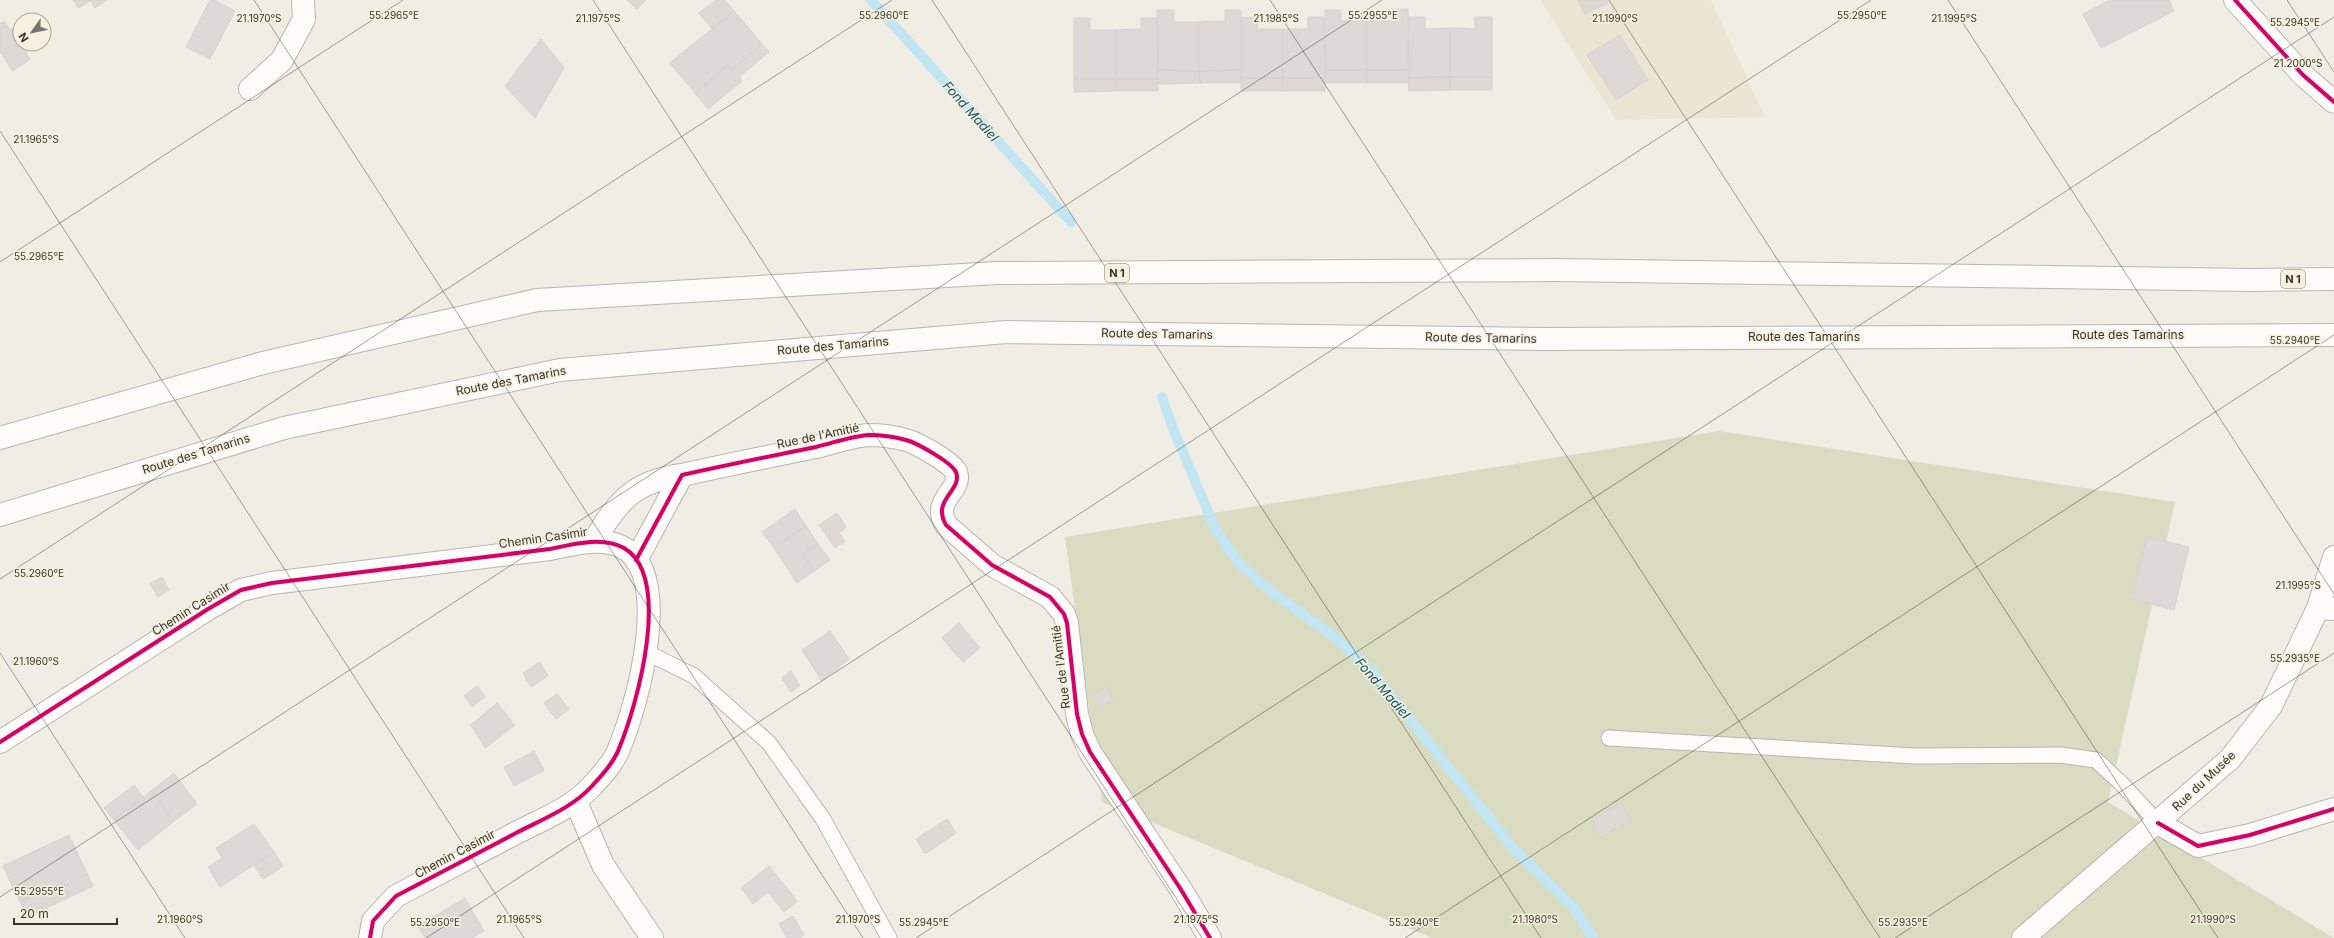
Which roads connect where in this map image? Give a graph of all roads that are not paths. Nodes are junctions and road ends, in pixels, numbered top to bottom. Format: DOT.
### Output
graph roads {
  1 [pos="303,0"];
  2 [pos="2236,0"];
  3 [pos="250,89"];
  4 [pos="2334,102"];
  5 [pos="2334,279"];
  6 [pos="2334,335"];
  7 [pos="0,438"];
  8 [pos="682,475"];
  9 [pos="0,515"];
  10 [pos="594,541"];
  11 [pos="2334,557"];
  12 [pos="636,560"];
  13 [pos="2326,609"];
  14 [pos="646,652"];
  15 [pos="1609,738"];
  16 [pos="0,742"];
  17 [pos="576,802"];
  18 [pos="2334,809"];
  19 [pos="2158,823"];
  20 [pos="370,938"];
  21 [pos="652,938"];
  22 [pos="889,938"];
  23 [pos="1210,938"];
  24 [pos="2023,938"];
  1 -- 3 [label="main road"];
  2 -- 4 [label="main road"];
  5 -- 7 [label="main road, N 1"];
  6 -- 9 [label="main road, Route des Tamarins"];
  8 -- 10 [label="main road, Rue de l'Amitié"];
  8 -- 12 [label="main road"];
  8 -- 23 [label="main road, Rue de l'Amitié"];
  10 -- 12 [label="main road, Chemin Casimir"];
  10 -- 16 [label="main road, Chemin Casimir"];
  11 -- 13 [label="main road, Rue du Musée"];
  12 -- 14 [label="main road, Chemin Casimir"];
  13 -- 19 [label="main road, Rue du Musée"];
  14 -- 17 [label="main road, Chemin Casimir"];
  14 -- 22 [label="lane"];
  15 -- 19 [label="lane"];
  17 -- 20 [label="main road, Chemin Casimir"];
  17 -- 21 [label="main road"];
  18 -- 19 [label="main road"];
  19 -- 24 [label="main road, Rue du Musée"];
}
